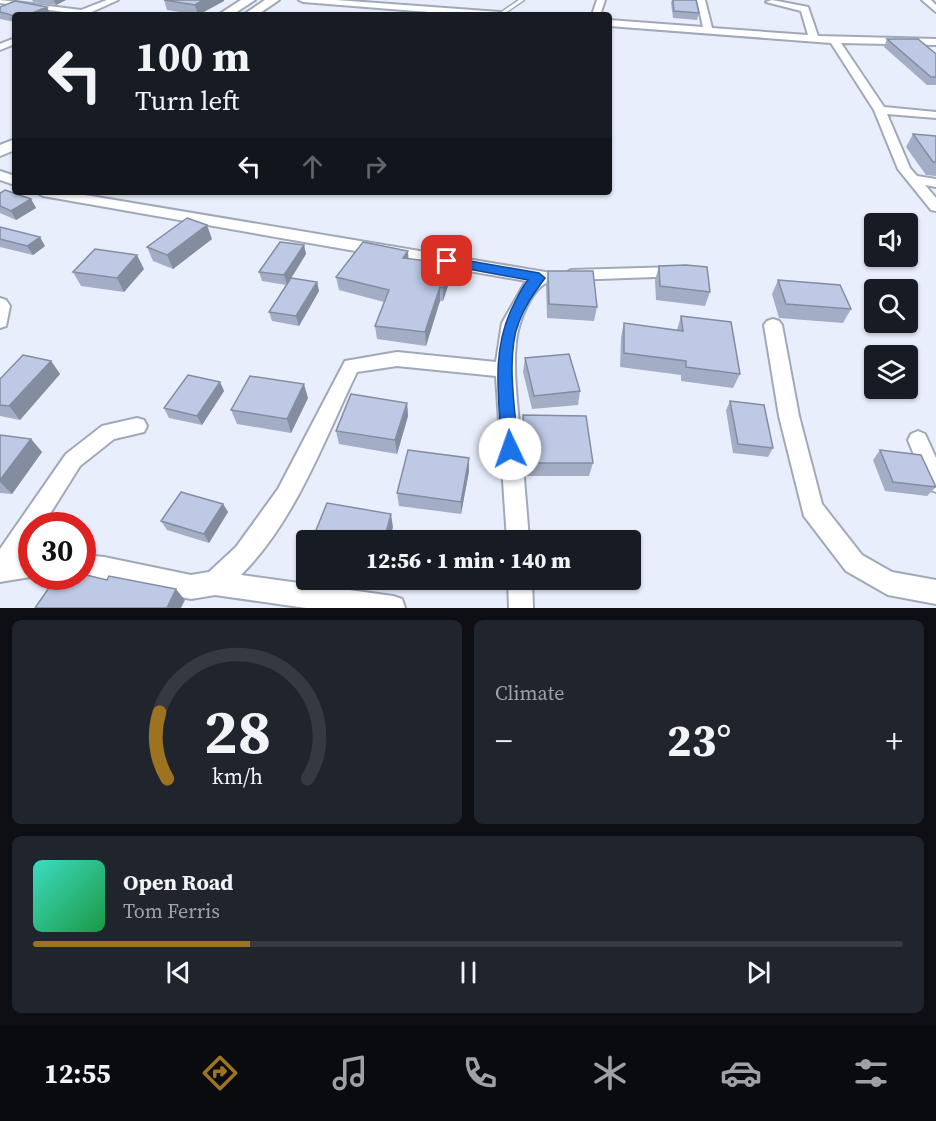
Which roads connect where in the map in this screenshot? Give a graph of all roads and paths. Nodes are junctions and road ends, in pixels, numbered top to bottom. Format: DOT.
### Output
graph roads {
  1 [pos="114,0"];
  2 [pos="249,0"];
  3 [pos="273,0"];
  4 [pos="303,0"];
  5 [pos="522,0"];
  6 [pos="701,0"];
  7 [pos="926,0"];
  8 [pos="0,1"];
  9 [pos="376,2"];
  10 [pos="770,2"];
  11 [pos="936,9"];
  12 [pos="67,12"];
  13 [pos="84,12"];
  14 [pos="229,12"];
  15 [pos="254,12"];
  16 [pos="464,12"];
  17 [pos="504,12"];
  18 [pos="612,23"];
  19 [pos="708,29"];
  20 [pos="814,39"];
  21 [pos="834,40"];
  22 [pos="936,42"];
  23 [pos="880,110"];
  24 [pos="936,115"];
  25 [pos="913,179"];
  26 [pos="936,183"];
  27 [pos="60,195"];
  28 [pos="936,207"];
  29 [pos="681,272"];
  30 [pos="539,278"];
  31 [pos="0,304"];
  32 [pos="0,322"];
  33 [pos="774,325"];
  34 [pos="506,370"];
  35 [pos="137,426"];
  36 [pos="918,440"];
  37 [pos="936,482"];
  38 [pos="517,530"];
  39 [pos="18,567"];
  40 [pos="96,568"];
  41 [pos="2,569"];
  42 [pos="215,583"];
  43 [pos="520,590"];
  44 [pos="936,592"];
  45 [pos="393,608"];
  46 [pos="521,608"];
  1 -- 13 [label="street"];
  2 -- 14 [label="main road"];
  3 -- 15 [label="main road"];
  4 -- 9 [label="street"];
  5 -- 17 [label="lane"];
  6 -- 19 [label="street"];
  7 -- 11 [label="street"];
  8 -- 12 [label="street"];
  9 -- 16 [label="street"];
  10 -- 20 [label="street"];
  18 -- 19 [label="street"];
  19 -- 20 [label="street"];
  20 -- 21 [label="street"];
  21 -- 22 [label="street"];
  21 -- 23 [label="street"];
  23 -- 24 [label="street"];
  23 -- 25 [label="street"];
  25 -- 26 [label="street"];
  25 -- 28 [label="street"];
  27 -- 30 [label="street"];
  29 -- 30 [label="street"];
  30 -- 34 [label="street"];
  31 -- 32 [label="street"];
  33 -- 44 [label="street"];
  34 -- 38 [label="street"];
  34 -- 42 [label="street"];
  35 -- 41 [label="street"];
  36 -- 37 [label="street"];
  39 -- 41 [label="street"];
  40 -- 42 [label="street"];
  42 -- 45 [label="street"];
  43 -- 46 [label="street"];
}
